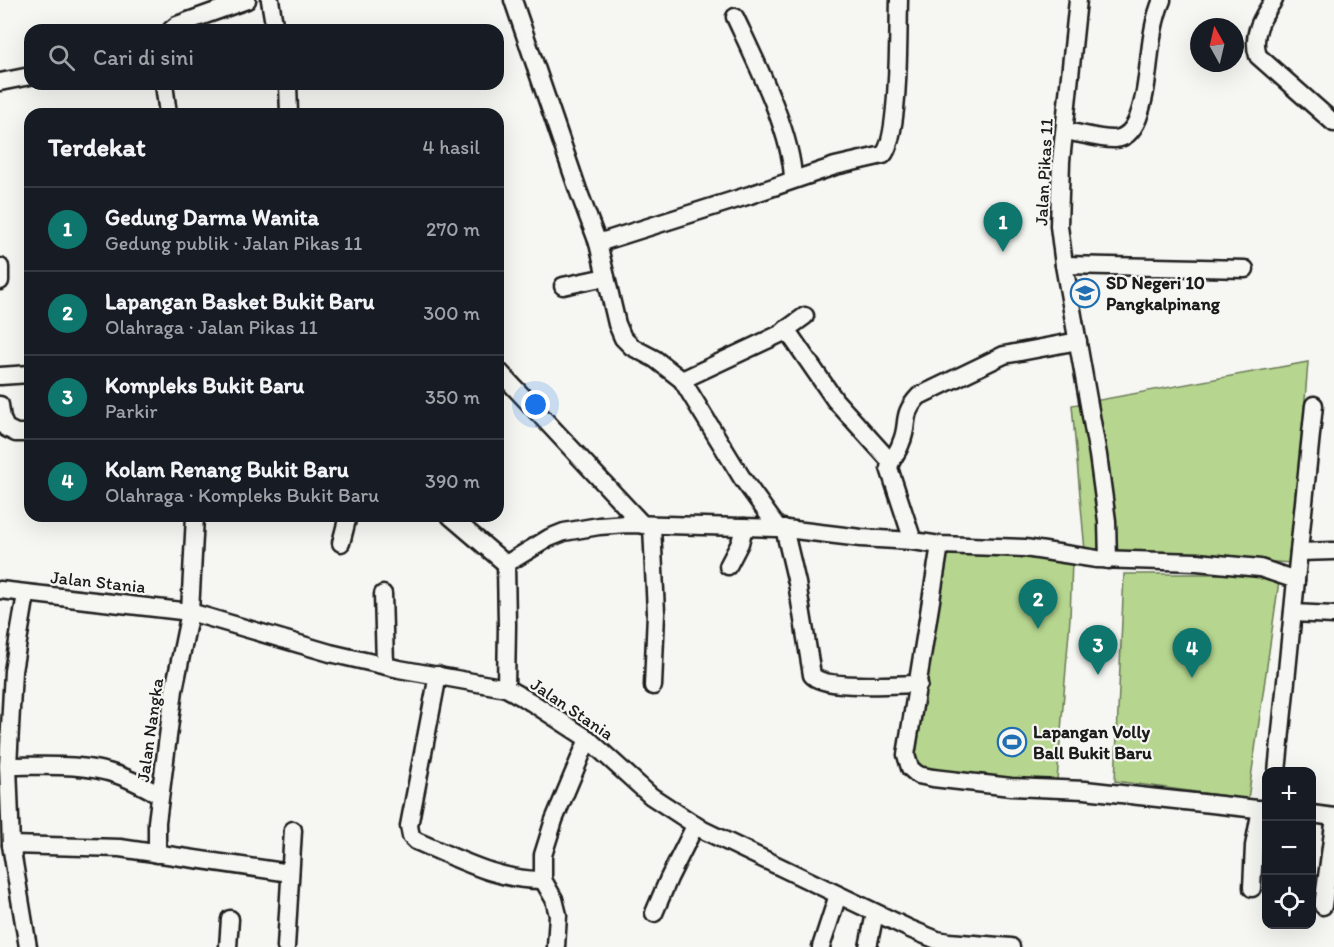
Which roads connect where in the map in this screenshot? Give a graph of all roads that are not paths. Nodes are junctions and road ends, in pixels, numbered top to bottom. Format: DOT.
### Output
graph roads {
  1 [pos="247,0"];
  2 [pos="270,0"];
  3 [pos="513,0"];
  4 [pos="899,0"];
  5 [pos="1078,0"];
  6 [pos="1162,0"];
  7 [pos="1274,0"];
  8 [pos="735,17"];
  9 [pos="180,24"];
  10 [pos="274,24"];
  11 [pos="24,77"];
  12 [pos="0,82"];
  13 [pos="165,90"];
  14 [pos="288,90"];
  15 [pos="167,108"];
  16 [pos="289,108"];
  17 [pos="1334,123"];
  18 [pos="1065,131"];
  19 [pos="793,179"];
  20 [pos="598,243"];
  21 [pos="1064,265"];
  22 [pos="0,267"];
  23 [pos="1245,269"];
  24 [pos="606,277"];
  25 [pos="0,281"];
  26 [pos="563,286"];
  27 [pos="805,316"];
  28 [pos="786,329"];
  29 [pos="1078,341"];
  30 [pos="24,374"];
  31 [pos="0,376"];
  32 [pos="504,376"];
  33 [pos="682,380"];
  34 [pos="0,405"];
  35 [pos="1314,405"];
  36 [pos="24,433"];
  37 [pos="890,460"];
  38 [pos="195,522"];
  39 [pos="346,522"];
  40 [pos="457,522"];
  41 [pos="647,525"];
  42 [pos="744,527"];
  43 [pos="781,528"];
  44 [pos="913,541"];
  45 [pos="341,543"];
  46 [pos="940,545"];
  47 [pos="1334,551"];
  48 [pos="1299,552"];
  49 [pos="1116,560"];
  50 [pos="506,564"];
  51 [pos="728,566"];
  52 [pos="1296,580"];
  53 [pos="0,590"];
  54 [pos="26,594"];
  55 [pos="383,594"];
  56 [pos="190,612"];
  57 [pos="1293,613"];
  58 [pos="1334,615"];
  59 [pos="385,666"];
  60 [pos="438,675"];
  61 [pos="919,684"];
  62 [pos="653,686"];
  63 [pos="506,688"];
  64 [pos="588,739"];
  65 [pos="8,766"];
  66 [pos="1277,767"];
  67 [pos="160,795"];
  68 [pos="1262,809"];
  69 [pos="1316,815"];
  70 [pos="1262,816"];
  71 [pos="1334,817"];
  72 [pos="1334,825"];
  73 [pos="5,826"];
  74 [pos="696,826"];
  75 [pos="293,830"];
  76 [pos="11,845"];
  77 [pos="157,854"];
  78 [pos="290,873"];
  79 [pos="543,880"];
  80 [pos="1251,888"];
  81 [pos="838,896"];
  82 [pos="1323,906"];
  83 [pos="654,913"];
  84 [pos="875,913"];
  85 [pos="230,919"];
  86 [pos="28,947"];
  87 [pos="228,947"];
  88 [pos="286,947"];
  89 [pos="556,947"];
  90 [pos="821,947"];
  91 [pos="867,947"];
  92 [pos="1011,947"];
  1 -- 9 [label="street"];
  2 -- 10 [label="street"];
  3 -- 20 [label="street"];
  4 -- 19 [label="street"];
  5 -- 18 [label="street, Jalan Pikas 11"];
  6 -- 18 [label="street"];
  7 -- 17 [label="street"];
  8 -- 19 [label="street"];
  11 -- 12 [label="street"];
  13 -- 15 [label="street"];
  14 -- 16 [label="street"];
  18 -- 21 [label="street, Jalan Pikas 11"];
  19 -- 20 [label="street"];
  20 -- 24 [label="street"];
  21 -- 23 [label="street"];
  21 -- 29 [label="street, Jalan Pikas 11"];
  22 -- 25 [label="street"];
  24 -- 26 [label="street"];
  24 -- 33 [label="street"];
  27 -- 28 [label="street"];
  28 -- 33 [label="street"];
  28 -- 37 [label="street"];
  29 -- 37 [label="street"];
  29 -- 49 [label="street, Jalan Pikas 11"];
  30 -- 31 [label="street"];
  32 -- 41 [label="street"];
  33 -- 43 [label="street"];
  34 -- 36 [label="street"];
  35 -- 48 [label="street"];
  37 -- 44 [label="street"];
  38 -- 56 [label="street, Jalan Nangka"];
  39 -- 45 [label="street"];
  40 -- 50 [label="street"];
  41 -- 42 [label="street"];
  41 -- 50 [label="street"];
  41 -- 62 [label="street"];
  42 -- 43 [label="street"];
  42 -- 51 [label="street"];
  43 -- 44 [label="street"];
  43 -- 61 [label="street"];
  44 -- 46 [label="street"];
  46 -- 49 [label="street"];
  46 -- 61 [label="street"];
  47 -- 48 [label="street"];
  48 -- 52 [label="street"];
  49 -- 52 [label="street"];
  50 -- 63 [label="street"];
  52 -- 57 [label="street"];
  53 -- 54 [label="street, Jalan Stania"];
  54 -- 56 [label="street, Jalan Stania"];
  54 -- 65 [label="street"];
  55 -- 59 [label="street"];
  56 -- 59 [label="street, Jalan Stania"];
  56 -- 67 [label="street, Jalan Nangka"];
  57 -- 58 [label="street"];
  57 -- 66 [label="street"];
  59 -- 60 [label="street, Jalan Stania"];
  60 -- 63 [label="street, Jalan Stania"];
  60 -- 79 [label="street"];
  61 -- 68 [label="street"];
  63 -- 64 [label="street, Jalan Stania"];
  64 -- 74 [label="street, Jalan Stania"];
  64 -- 79 [label="street"];
  65 -- 67 [label="street"];
  65 -- 73 [label="street"];
  67 -- 77 [label="street, Jalan Nangka"];
  69 -- 71 [label="street"];
  70 -- 80 [label="street"];
  72 -- 82 [label="street"];
  73 -- 76 [label="street"];
  74 -- 81 [label="street, Jalan Stania"];
  74 -- 83 [label="street"];
  75 -- 78 [label="street"];
  76 -- 77 [label="street"];
  76 -- 86 [label="street"];
  77 -- 78 [label="street"];
  78 -- 88 [label="street"];
  79 -- 89 [label="street"];
  81 -- 84 [label="street, Jalan Stania"];
  81 -- 90 [label="street"];
  84 -- 91 [label="street"];
  84 -- 92 [label="street, Jalan Stania"];
  85 -- 87 [label="street"];
}
